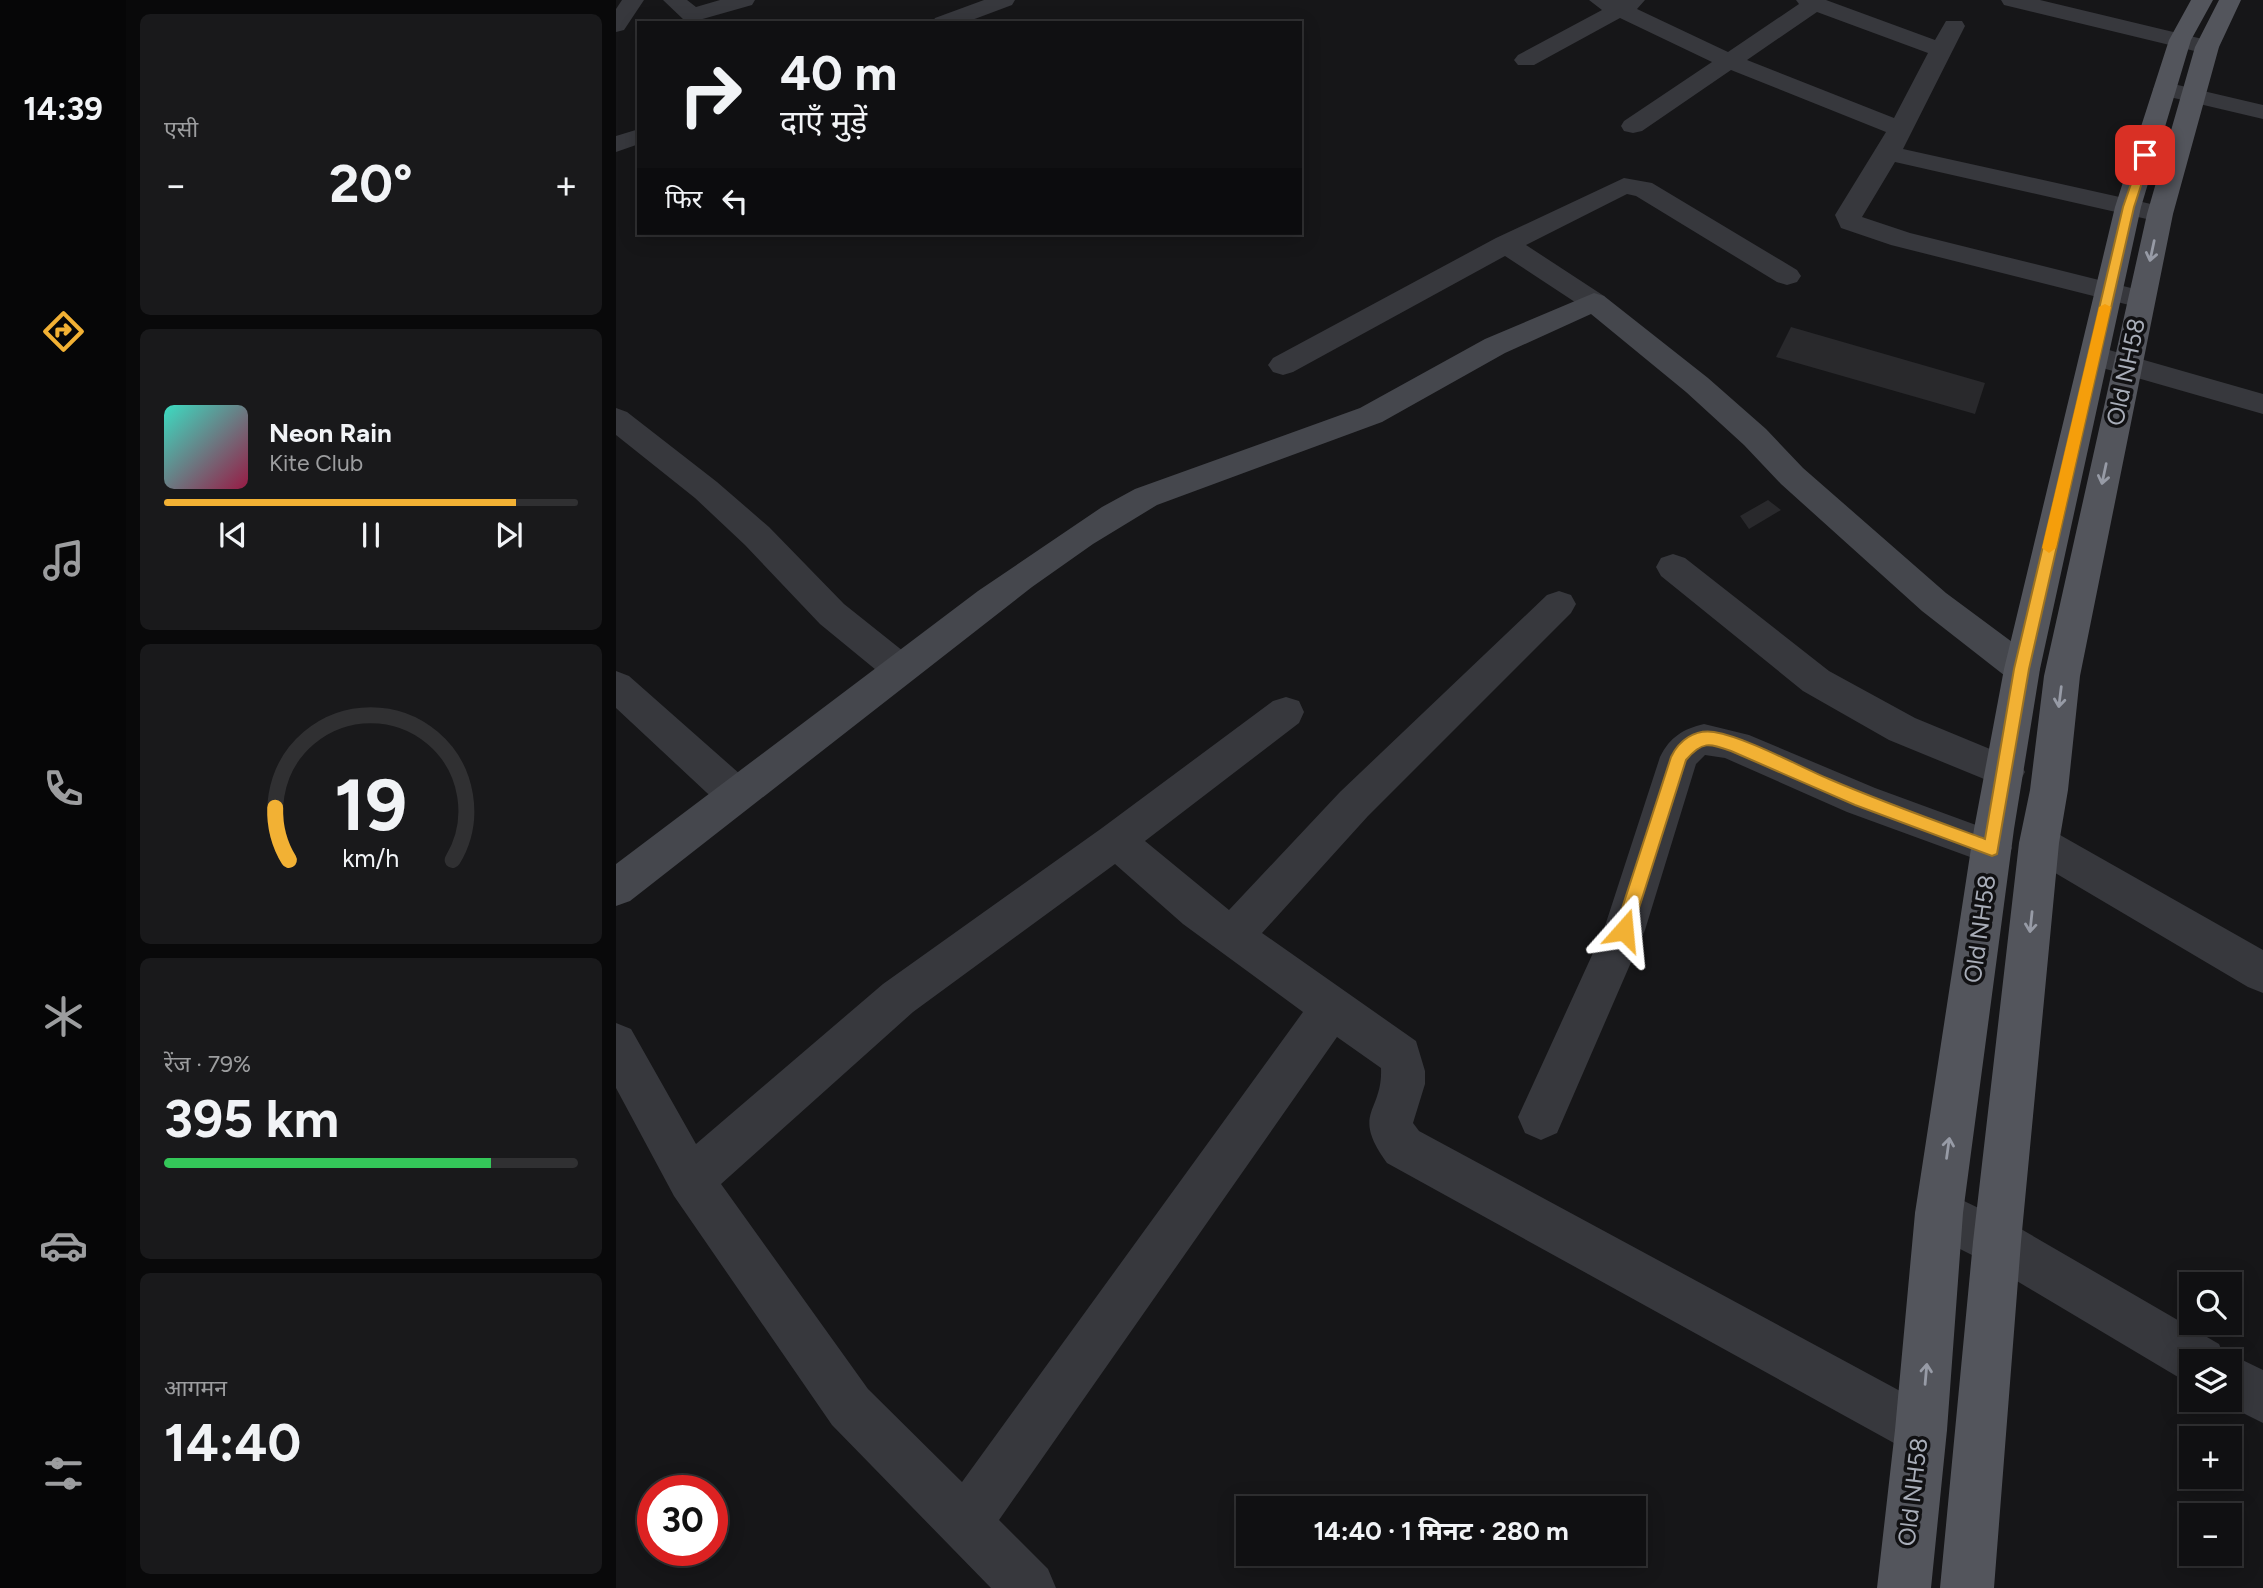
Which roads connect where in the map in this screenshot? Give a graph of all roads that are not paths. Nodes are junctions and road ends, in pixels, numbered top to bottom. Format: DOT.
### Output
graph roads {
  1 [pos="633,0"];
  2 [pos="744,0"];
  3 [pos="1004,0"];
  4 [pos="2012,0"];
  5 [pos="2202,0"];
  6 [pos="2230,0"];
  7 [pos="1811,2"];
  8 [pos="1619,3"];
  9 [pos="671,10"];
  10 [pos="696,19"];
  11 [pos="948,21"];
  12 [pos="616,25"];
  13 [pos="1954,26"];
  14 [pos="637,27"];
  15 [pos="616,31"];
  16 [pos="2194,43"];
  17 [pos="1941,50"];
  18 [pos="1526,60"];
  19 [pos="1729,61"];
  20 [pos="2179,92"];
  21 [pos="2263,112"];
  22 [pos="1633,126"];
  23 [pos="1900,129"];
  24 [pos="637,137"];
  25 [pos="616,144"];
  26 [pos="1888,153"];
  27 [pos="2144,210"];
  28 [pos="1506,244"];
  29 [pos="1787,276"];
  30 [pos="2125,295"];
  31 [pos="1594,302"];
  32 [pos="2112,361"];
  33 [pos="1283,365"];
  34 [pos="2263,404"];
  35 [pos="616,419"];
  36 [pos="1673,567"];
  37 [pos="2037,602"];
  38 [pos="1559,604"];
  39 [pos="2075,614"];
  40 [pos="900,669"];
  41 [pos="2022,669"];
  42 [pos="616,686"];
  43 [pos="1286,712"];
  44 [pos="2006,772"];
  45 [pos="735,794"];
  46 [pos="1116,840"];
  47 [pos="2039,843"];
  48 [pos="1992,848"];
  49 [pos="616,888"];
  50 [pos="1232,936"];
  51 [pos="2263,973"];
  52 [pos="1332,1008"];
  53 [pos="616,1044"];
  54 [pos="1541,1117"];
  55 [pos="690,1180"];
  56 [pos="1939,1213"];
  57 [pos="1997,1242"];
  58 [pos="2179,1349"];
  59 [pos="2242,1386"];
  60 [pos="2263,1398"];
  61 [pos="1921,1430"];
  62 [pos="964,1524"];
  63 [pos="1030,1588"];
  64 [pos="1903,1588"];
  65 [pos="1967,1588"];
  1 -- 12 [label="street"];
  2 -- 10 [label="street"];
  3 -- 11 [label="street"];
  4 -- 16 [label="street"];
  5 -- 16 [label="main road, Old NH58"];
  6 -- 16 [label="main road, Old NH58"];
  7 -- 17 [label="street"];
  7 -- 19 [label="street"];
  8 -- 18 [label="street"];
  8 -- 19 [label="street"];
  9 -- 10 [label="street"];
  13 -- 17 [label="street"];
  14 -- 15 [label="street"];
  16 -- 20 [label="main road, Old NH58"];
  17 -- 23 [label="street"];
  19 -- 22 [label="street"];
  19 -- 23 [label="street"];
  20 -- 21 [label="street"];
  20 -- 27 [label="main road, Old NH58"];
  23 -- 26 [label="street"];
  24 -- 25 [label="street"];
  26 -- 27 [label="street"];
  26 -- 30 [label="street"];
  27 -- 30 [label="main road, Old NH58"];
  28 -- 29 [label="street"];
  28 -- 31 [label="street"];
  28 -- 33 [label="street"];
  30 -- 32 [label="main road, Old NH58"];
  31 -- 40 [label="street"];
  31 -- 41 [label="street"];
  32 -- 34 [label="street"];
  32 -- 37 [label="main road, Old NH58"];
  32 -- 39 [label="main road, Old NH58, one-way"];
  35 -- 40 [label="street"];
  36 -- 44 [label="street"];
  37 -- 39 [label="main road"];
  37 -- 41 [label="main road, Old NH58"];
  38 -- 50 [label="street"];
  39 -- 47 [label="main road, Old NH58, one-way"];
  40 -- 45 [label="street"];
  41 -- 44 [label="main road, Old NH58"];
  42 -- 45 [label="street"];
  43 -- 46 [label="street"];
  44 -- 48 [label="main road, Old NH58"];
  45 -- 49 [label="street"];
  46 -- 50 [label="street"];
  46 -- 55 [label="street"];
  47 -- 51 [label="street"];
  47 -- 57 [label="main road, Old NH58, one-way"];
  48 -- 54 [label="street"];
  56 -- 48 [label="main road, Old NH58, one-way"];
  50 -- 52 [label="street"];
  52 -- 61 [label="street"];
  52 -- 62 [label="street"];
  53 -- 55 [label="street"];
  55 -- 62 [label="street"];
  56 -- 57 [label="street"];
  61 -- 56 [label="main road, Old NH58, one-way"];
  57 -- 58 [label="street"];
  57 -- 65 [label="main road, Old NH58"];
  59 -- 60 [label="street"];
  61 -- 64 [label="main road, Old NH58"];
  62 -- 63 [label="street"];
}
